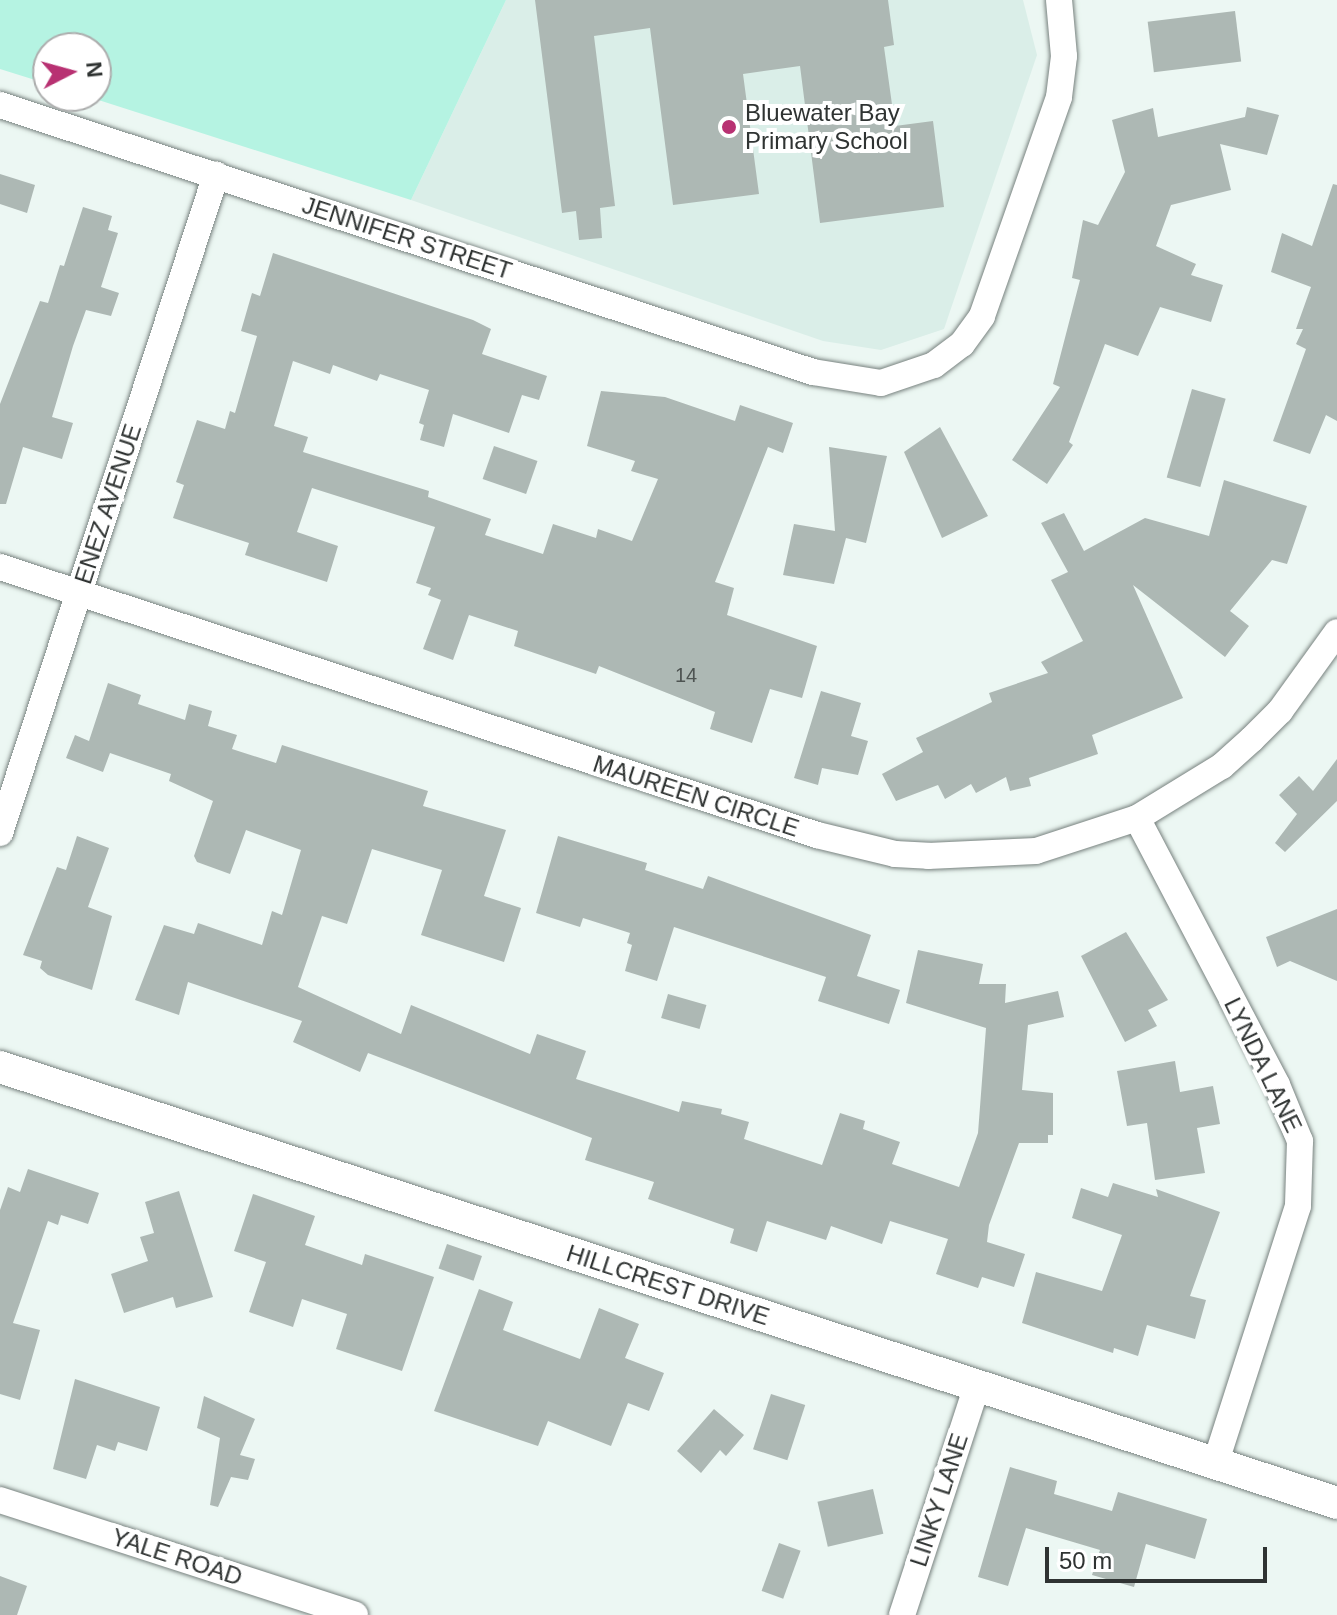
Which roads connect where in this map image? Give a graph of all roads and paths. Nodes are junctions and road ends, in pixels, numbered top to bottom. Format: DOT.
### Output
graph roads {
  1 [pos="1059,0"];
  2 [pos="0,105"];
  3 [pos="216,175"];
  4 [pos="0,567"];
  5 [pos="79,593"];
  6 [pos="1337,632"];
  7 [pos="1137,818"];
  8 [pos="0,833"];
  9 [pos="0,1067"];
  10 [pos="977,1386"];
  11 [pos="1215,1464"];
  12 [pos="0,1500"];
  13 [pos="1337,1503"];
  14 [pos="355,1615"];
  15 [pos="902,1615"];
  1 -- 3 [label="street, JENNIFER STREET"];
  2 -- 3 [label="street, JENNIFER STREET"];
  3 -- 5 [label="street, ENEZ AVENUE"];
  4 -- 5 [label="street, MAUREEN CIRCLE"];
  5 -- 7 [label="street, MAUREEN CIRCLE"];
  5 -- 8 [label="street, ENEZ AVENUE"];
  6 -- 7 [label="street, MAUREEN CIRCLE"];
  7 -- 11 [label="street, LYNDA LANE"];
  9 -- 10 [label="street, HILLCREST DRIVE"];
  10 -- 11 [label="street, HILLCREST DRIVE"];
  10 -- 15 [label="street, LINKY LANE"];
  11 -- 13 [label="street, HILLCREST DRIVE"];
  12 -- 14 [label="street, YALE ROAD"];
}
